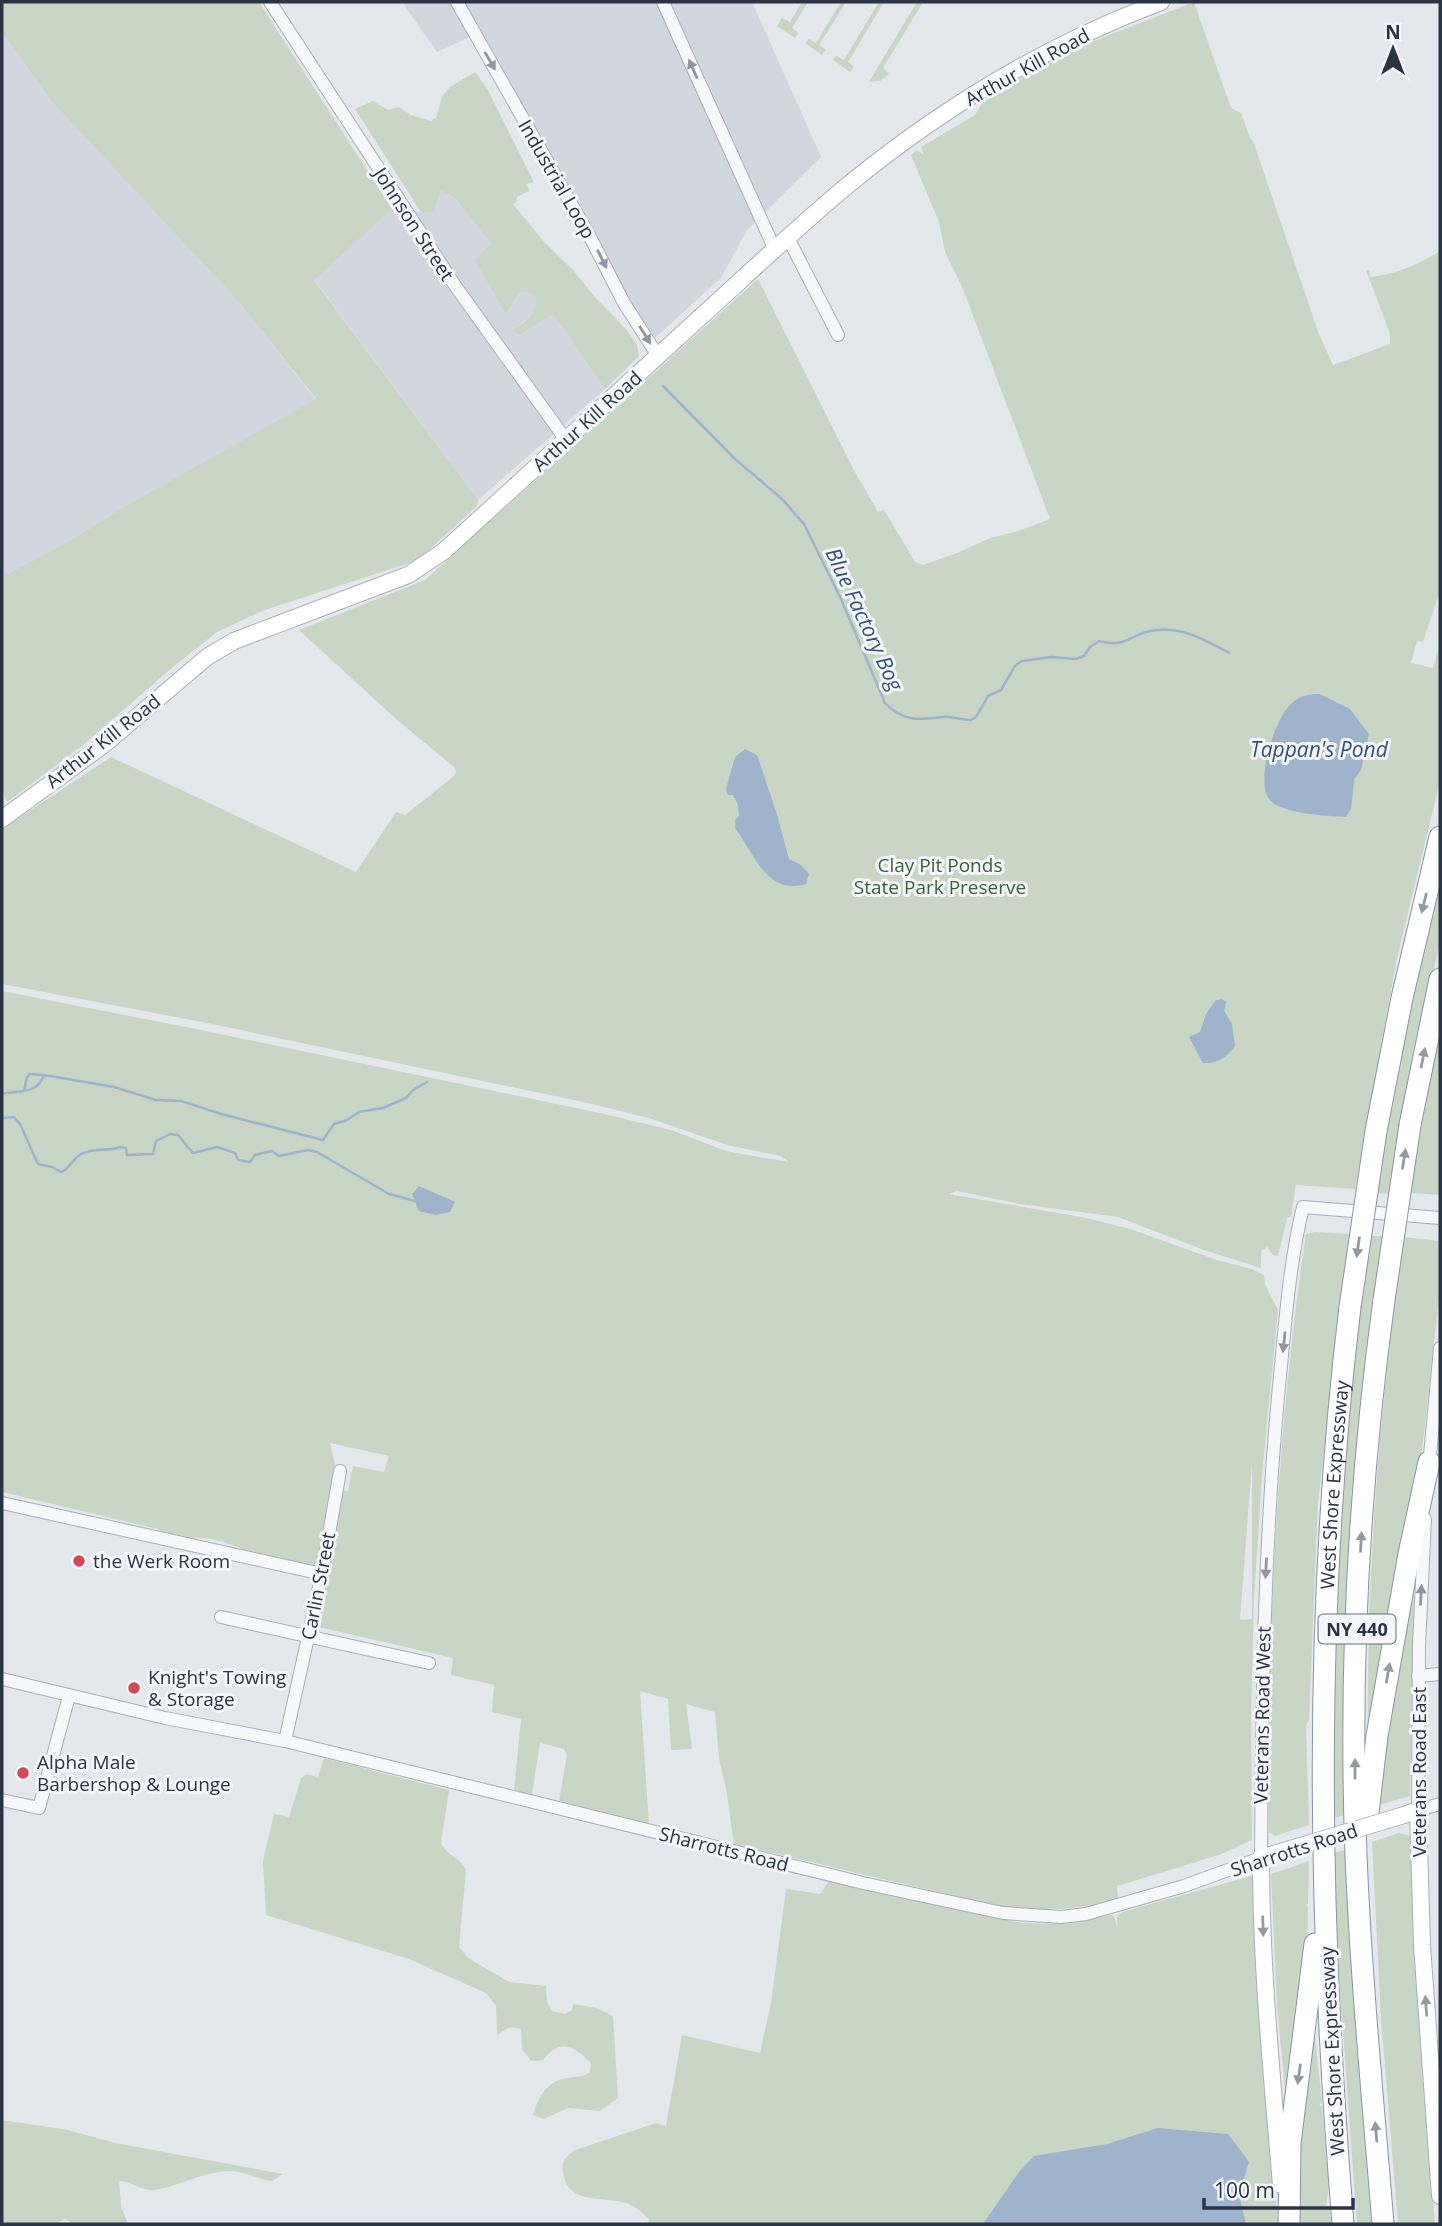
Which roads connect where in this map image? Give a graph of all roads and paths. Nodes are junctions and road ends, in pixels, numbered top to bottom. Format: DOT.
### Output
graph roads {
  1 [pos="270,2"];
  2 [pos="457,2"];
  3 [pos="663,2"];
  4 [pos="1161,2"];
  5 [pos="788,238"];
  6 [pos="775,250"];
  7 [pos="838,335"];
  8 [pos="658,356"];
  9 [pos="566,440"];
  10 [pos="2,820"];
  11 [pos="1440,837"];
  12 [pos="1440,979"];
  13 [pos="1440,1218"];
  14 [pos="1440,1348"];
  15 [pos="1429,1462"];
  16 [pos="340,1471"];
  17 [pos="2,1503"];
  18 [pos="322,1574"];
  19 [pos="221,1617"];
  20 [pos="308,1636"];
  21 [pos="429,1663"];
  22 [pos="1440,1674"];
  23 [pos="1418,1676"];
  24 [pos="2,1679"];
  25 [pos="69,1696"];
  26 [pos="1323,1725"];
  27 [pos="285,1741"];
  28 [pos="2,1800"];
  29 [pos="1440,1804"];
  30 [pos="1411,1812"];
  31 [pos="1269,1856"];
  32 [pos="1363,1960"];
  33 [pos="1440,2196"];
  34 [pos="1287,2224"];
  35 [pos="1343,2224"];
  36 [pos="1383,2224"];
  1 -- 9 [label="street, Johnson Street"];
  2 -- 8 [label="street, Industrial Loop, one-way"];
  6 -- 3 [label="street, one-way"];
  4 -- 5 [label="street, Arthur Kill Road"];
  5 -- 6 [label="street, Arthur Kill Road"];
  5 -- 7 [label="street"];
  6 -- 8 [label="street, Arthur Kill Road"];
  8 -- 9 [label="street, Arthur Kill Road"];
  9 -- 10 [label="street, Arthur Kill Road"];
  11 -- 26 [label="highway, West Shore Expressway / NY 440, one-way, bridge"];
  32 -- 12 [label="highway, West Shore Expressway / NY 440, one-way, bridge"];
  13 -- 31 [label="street, Veterans Road West, one-way"];
  14 -- 15 [label="street, Veterans Road East"];
  23 -- 15 [label="street, Veterans Road East, one-way"];
  32 -- 15 [label="highway, one-way"];
  16 -- 18 [label="street, Carlin Street"];
  17 -- 18 [label="street"];
  18 -- 20 [label="street, Carlin Street"];
  19 -- 20 [label="street"];
  20 -- 21 [label="street"];
  20 -- 27 [label="street, Carlin Street"];
  22 -- 23 [label="street"];
  23 -- 30 [label="street, Veterans Road East"];
  24 -- 25 [label="street, Sharrotts Road"];
  25 -- 27 [label="street, Sharrotts Road"];
  25 -- 28 [label="street"];
  26 -- 34 [label="highway, one-way"];
  26 -- 35 [label="highway, West Shore Expressway / NY 440"];
  27 -- 31 [label="street, Sharrotts Road"];
  29 -- 30 [label="street, Sharrotts Road"];
  30 -- 31 [label="street, Sharrotts Road, bridge"];
  33 -- 30 [label="street, Veterans Road East, one-way"];
  31 -- 34 [label="street, Veterans Road West, one-way"];
  36 -- 32 [label="highway, West Shore Expressway / NY 440, one-way"];
}
